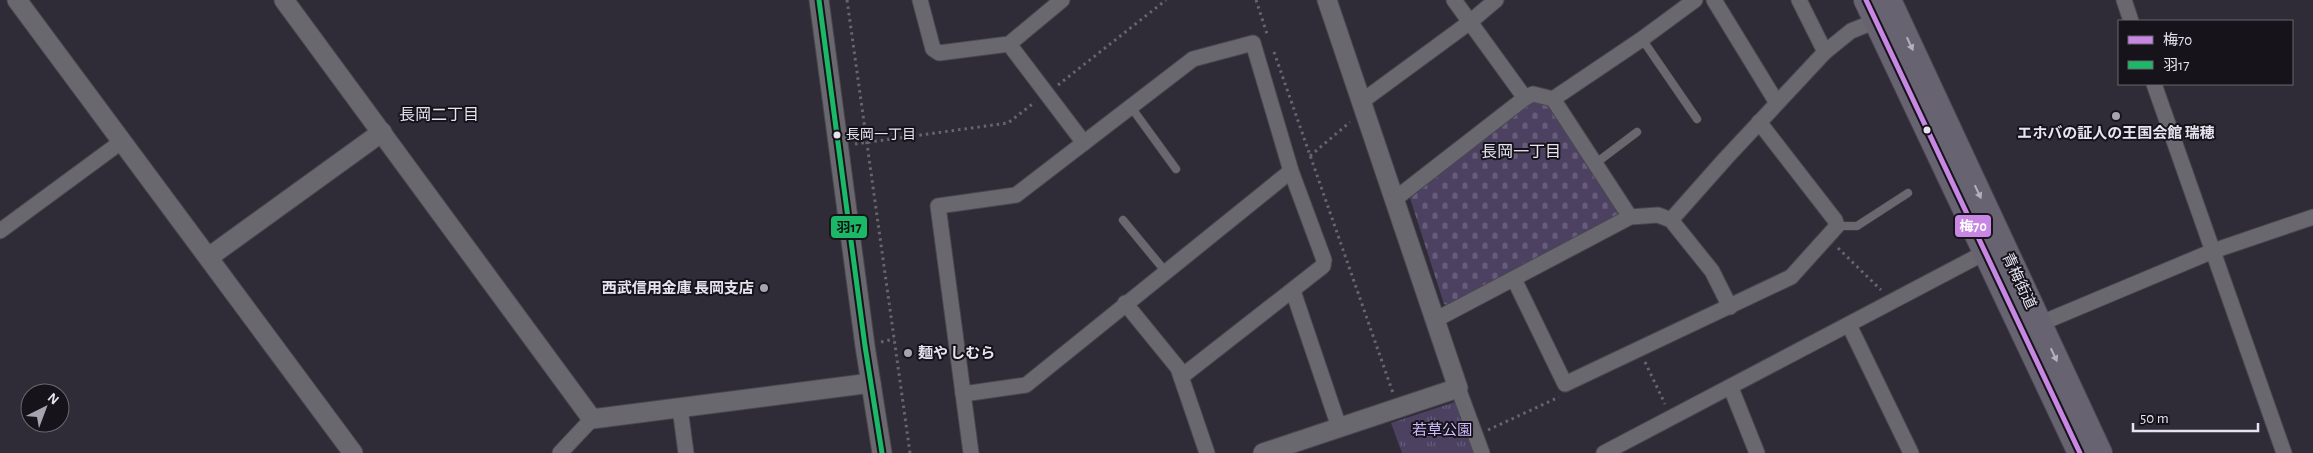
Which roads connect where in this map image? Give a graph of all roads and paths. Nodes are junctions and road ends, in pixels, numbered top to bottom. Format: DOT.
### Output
graph roads {
  1 [pos="18,0"];
  2 [pos="284,0"];
  3 [pos="819,0"];
  4 [pos="847,0"];
  5 [pos="920,0"];
  6 [pos="1062,0"];
  7 [pos="1166,0"];
  8 [pos="1256,0"];
  9 [pos="1327,0"];
  10 [pos="1454,0"];
  11 [pos="1496,0"];
  12 [pos="1695,0"];
  13 [pos="1714,0"];
  14 [pos="1799,0"];
  15 [pos="1866,0"];
  16 [pos="1889,0"];
  17 [pos="2124,0"];
  18 [pos="1047,5"];
  19 [pos="2131,20"];
  20 [pos="1876,21"];
  21 [pos="1470,22"];
  22 [pos="1642,39"];
  23 [pos="1009,44"];
  24 [pos="1825,52"];
  25 [pos="2154,85"];
  26 [pos="1046,94"];
  27 [pos="1525,98"];
  28 [pos="1553,99"];
  29 [pos="1777,103"];
  30 [pos="1363,106"];
  31 [pos="1131,107"];
  32 [pos="1697,119"];
  33 [pos="1759,122"];
  34 [pos="382,132"];
  35 [pos="1637,132"];
  36 [pos="867,141"];
  37 [pos="121,142"];
  38 [pos="1084,144"];
  39 [pos="840,147"];
  40 [pos="1310,156"];
  41 [pos="1596,163"];
  42 [pos="1176,169"];
  43 [pos="1291,171"];
  44 [pos="1908,193"];
  45 [pos="1395,199"];
  46 [pos="1630,217"];
  47 [pos="2313,217"];
  48 [pos="1123,220"];
  49 [pos="1671,220"];
  50 [pos="1837,226"];
  51 [pos="0,230"];
  52 [pos="2213,252"];
  53 [pos="1832,253"];
  54 [pos="1984,253"];
  55 [pos="208,257"];
  56 [pos="1164,272"];
  57 [pos="1514,279"];
  58 [pos="1293,291"];
  59 [pos="1887,296"];
  60 [pos="1126,303"];
  61 [pos="1730,307"];
  62 [pos="1435,320"];
  63 [pos="1849,324"];
  64 [pos="2039,324"];
  65 [pos="1643,358"];
  66 [pos="1181,377"];
  67 [pos="870,384"];
  68 [pos="1458,388"];
  69 [pos="1731,388"];
  70 [pos="963,394"];
  71 [pos="1564,395"];
  72 [pos="680,408"];
  73 [pos="1398,408"];
  74 [pos="1672,418"];
  75 [pos="592,420"];
  76 [pos="1339,427"];
  77 [pos="1476,436"];
  78 [pos="353,453"];
  79 [pos="560,453"];
  80 [pos="686,453"];
  81 [pos="882,453"];
  82 [pos="910,453"];
  83 [pos="971,453"];
  84 [pos="1207,453"];
  85 [pos="1263,453"];
  86 [pos="1482,453"];
  87 [pos="1604,453"];
  88 [pos="1757,453"];
  89 [pos="1910,453"];
  90 [pos="2080,453"];
  91 [pos="2100,453"];
  92 [pos="2284,453"];
  1 -- 37 [label="street"];
  2 -- 34 [label="street"];
  3 -- 39 [label="street"];
  4 -- 36 [label="path"];
  5 -- 23 [label="street"];
  6 -- 18 [label="street"];
  7 -- 26 [label="path"];
  8 -- 40 [label="path"];
  9 -- 30 [label="street"];
  10 -- 21 [label="street"];
  11 -- 21 [label="street"];
  12 -- 22 [label="street"];
  13 -- 29 [label="street"];
  14 -- 24 [label="street"];
  15 -- 20 [label="main road, 青梅街道"];
  16 -- 64 [label="main road, 青梅街道, one-way"];
  17 -- 19 [label="street"];
  18 -- 23 [label="street"];
  20 -- 24 [label="street"];
  20 -- 54 [label="main road, 青梅街道"];
  21 -- 27 [label="street"];
  21 -- 30 [label="street"];
  22 -- 28 [label="street"];
  22 -- 32 [label="lane"];
  23 -- 26 [label="street"];
  24 -- 29 [label="street"];
  25 -- 52 [label="street"];
  26 -- 36 [label="path"];
  26 -- 38 [label="street"];
  27 -- 28 [label="street"];
  27 -- 45 [label="street"];
  28 -- 41 [label="street"];
  29 -- 33 [label="street"];
  30 -- 40 [label="path"];
  30 -- 45 [label="street"];
  31 -- 38 [label="street"];
  31 -- 42 [label="lane"];
  31 -- 43 [label="street"];
  33 -- 49 [label="street"];
  33 -- 50 [label="street"];
  34 -- 55 [label="street"];
  34 -- 75 [label="street"];
  35 -- 41 [label="lane"];
  36 -- 39 [label="path"];
  36 -- 82 [label="path"];
  37 -- 51 [label="street"];
  37 -- 55 [label="street"];
  38 -- 70 [label="street"];
  39 -- 67 [label="street"];
  40 -- 73 [label="path"];
  41 -- 46 [label="street"];
  43 -- 56 [label="street"];
  43 -- 58 [label="street"];
  44 -- 50 [label="lane"];
  45 -- 62 [label="street"];
  46 -- 49 [label="street"];
  46 -- 57 [label="street"];
  47 -- 52 [label="street"];
  48 -- 56 [label="lane"];
  49 -- 61 [label="street"];
  50 -- 61 [label="street"];
  52 -- 64 [label="street"];
  52 -- 92 [label="street"];
  53 -- 59 [label="path"];
  54 -- 63 [label="street"];
  54 -- 90 [label="main road, 青梅街道"];
  55 -- 78 [label="street"];
  56 -- 60 [label="street"];
  57 -- 61 [label="street"];
  57 -- 62 [label="street"];
  58 -- 66 [label="street"];
  58 -- 76 [label="street"];
  60 -- 66 [label="street"];
  60 -- 70 [label="street"];
  62 -- 68 [label="street"];
  63 -- 69 [label="street"];
  63 -- 89 [label="street"];
  64 -- 91 [label="main road, 青梅街道, one-way"];
  65 -- 74 [label="path"];
  66 -- 84 [label="street"];
  67 -- 72 [label="street"];
  67 -- 81 [label="street"];
  68 -- 73 [label="street"];
  68 -- 77 [label="street"];
  69 -- 74 [label="street"];
  69 -- 88 [label="street"];
  70 -- 83 [label="street"];
  71 -- 77 [label="path"];
  72 -- 75 [label="street"];
  72 -- 80 [label="street"];
  73 -- 76 [label="street"];
  74 -- 87 [label="street"];
  75 -- 79 [label="street"];
  76 -- 85 [label="street"];
  77 -- 86 [label="street"];
}
